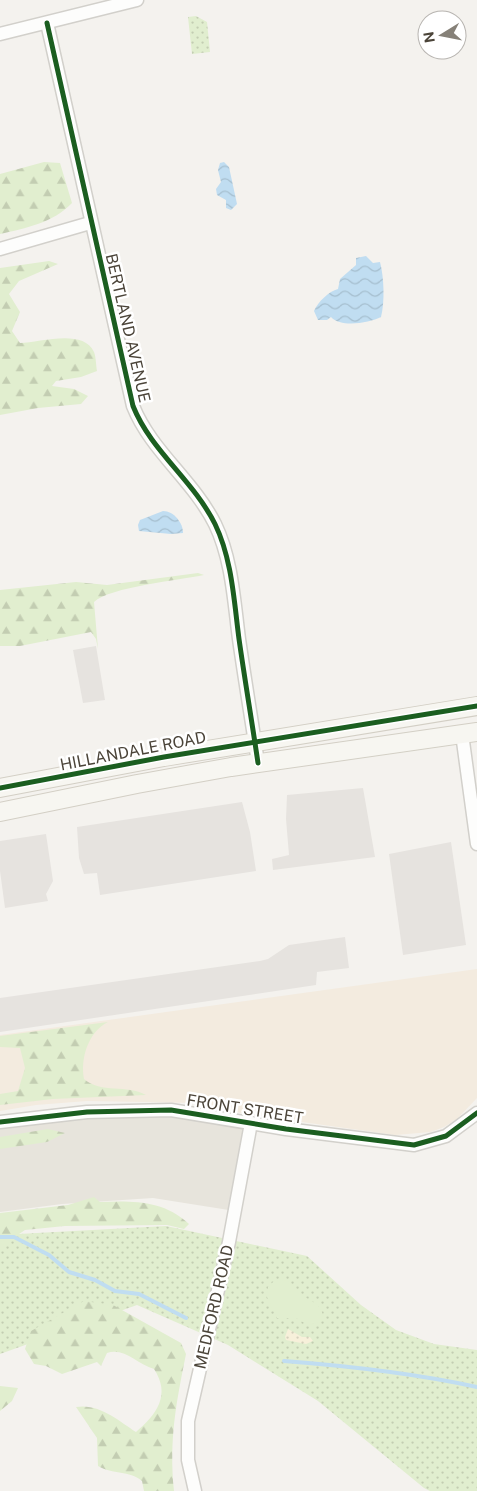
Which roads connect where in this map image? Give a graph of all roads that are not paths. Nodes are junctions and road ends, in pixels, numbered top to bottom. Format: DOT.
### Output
graph roads {
  1 [pos="137,0"];
  2 [pos="47,22"];
  3 [pos="0,34"];
  4 [pos="90,223"];
  5 [pos="0,249"];
  6 [pos="477,706"];
  7 [pos="470,733"];
  8 [pos="255,742"];
  9 [pos="258,764"];
  10 [pos="0,788"];
  11 [pos="0,812"];
  12 [pos="477,844"];
  13 [pos="477,1113"];
  14 [pos="0,1122"];
  15 [pos="251,1123"];
  16 [pos="194,1491"];
  1 -- 2 [label="street"];
  2 -- 3 [label="street"];
  2 -- 4 [label="street, BERTLAND AVENUE"];
  4 -- 5 [label="street"];
  4 -- 8 [label="street, BERTLAND AVENUE"];
  6 -- 8 [label="main road, HILLANDALE ROAD"];
  7 -- 9 [label="main road, HILLANDALE ROAD"];
  7 -- 12 [label="street"];
  8 -- 9 [label="street, BERTLAND AVENUE"];
  8 -- 10 [label="main road, HILLANDALE ROAD"];
  9 -- 11 [label="main road, HILLANDALE ROAD"];
  13 -- 15 [label="street, FRONT STREET"];
  14 -- 15 [label="street, FRONT STREET"];
  15 -- 16 [label="street, MEDFORD ROAD"];
}
